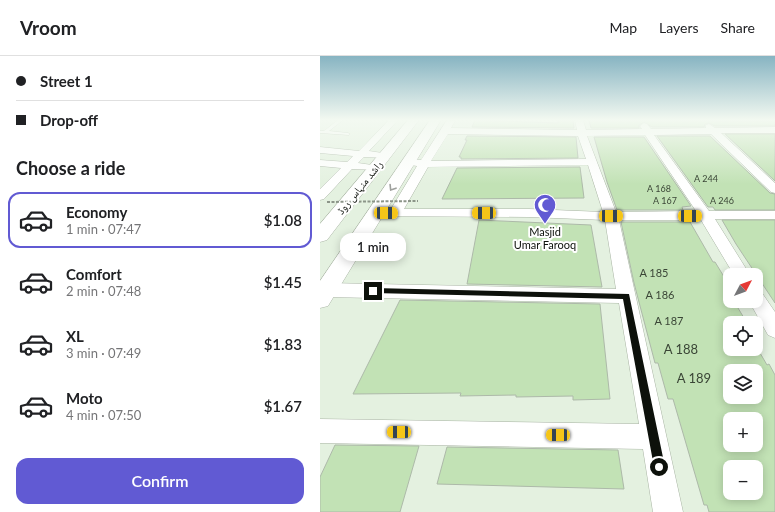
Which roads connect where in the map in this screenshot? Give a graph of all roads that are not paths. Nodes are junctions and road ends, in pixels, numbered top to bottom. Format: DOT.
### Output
graph roads {
  1 [pos="373,141"];
  2 [pos="397,141"];
  3 [pos="430,141"];
  4 [pos="585,141"];
  5 [pos="654,141"];
  6 [pos="723,141"];
  7 [pos="320,150"];
  8 [pos="360,154"];
  9 [pos="385,156"];
  10 [pos="416,162"];
  11 [pos="592,162"];
  12 [pos="320,163"];
  13 [pos="349,166"];
  14 [pos="375,168"];
  15 [pos="775,190"];
  16 [pos="324,199"];
  17 [pos="377,213"];
  18 [pos="395,213"];
  19 [pos="775,215"];
  20 [pos="611,216"];
  21 [pos="706,216"];
  22 [pos="320,236"];
  23 [pos="738,268"];
  24 [pos="323,294"];
  25 [pos="626,296"];
  26 [pos="762,308"];
  27 [pos="775,329"];
  28 [pos="320,431"];
  29 [pos="654,437"];
  30 [pos="668,512"];
  1 -- 8 [label="street"];
  2 -- 9 [label="main road, راشد منہاس روڈ"];
  3 -- 10 [label="main road, راشد منہاس روڈ"];
  4 -- 11 [label="street"];
  5 -- 21 [label="street"];
  6 -- 15 [label="street"];
  7 -- 8 [label="street"];
  8 -- 9 [label="street"];
  8 -- 13 [label="street"];
  9 -- 14 [label="main road, راشد منہاس روڈ"];
  10 -- 11 [label="street"];
  10 -- 17 [label="main road, راشد منہاس روڈ, one-way"];
  10 -- 18 [label="street"];
  11 -- 20 [label="street"];
  12 -- 13 [label="street"];
  13 -- 14 [label="street"];
  13 -- 16 [label="street"];
  14 -- 22 [label="main road, راشد منہاس روڈ"];
  17 -- 18 [label="street"];
  17 -- 24 [label="main road, راشد منہاس روڈ"];
  18 -- 20 [label="street"];
  19 -- 21 [label="street"];
  20 -- 21 [label="street"];
  20 -- 25 [label="street"];
  21 -- 23 [label="street"];
  24 -- 25 [label="street"];
  25 -- 29 [label="street"];
  26 -- 27 [label="street"];
  28 -- 29 [label="street"];
  29 -- 30 [label="street"];
}
